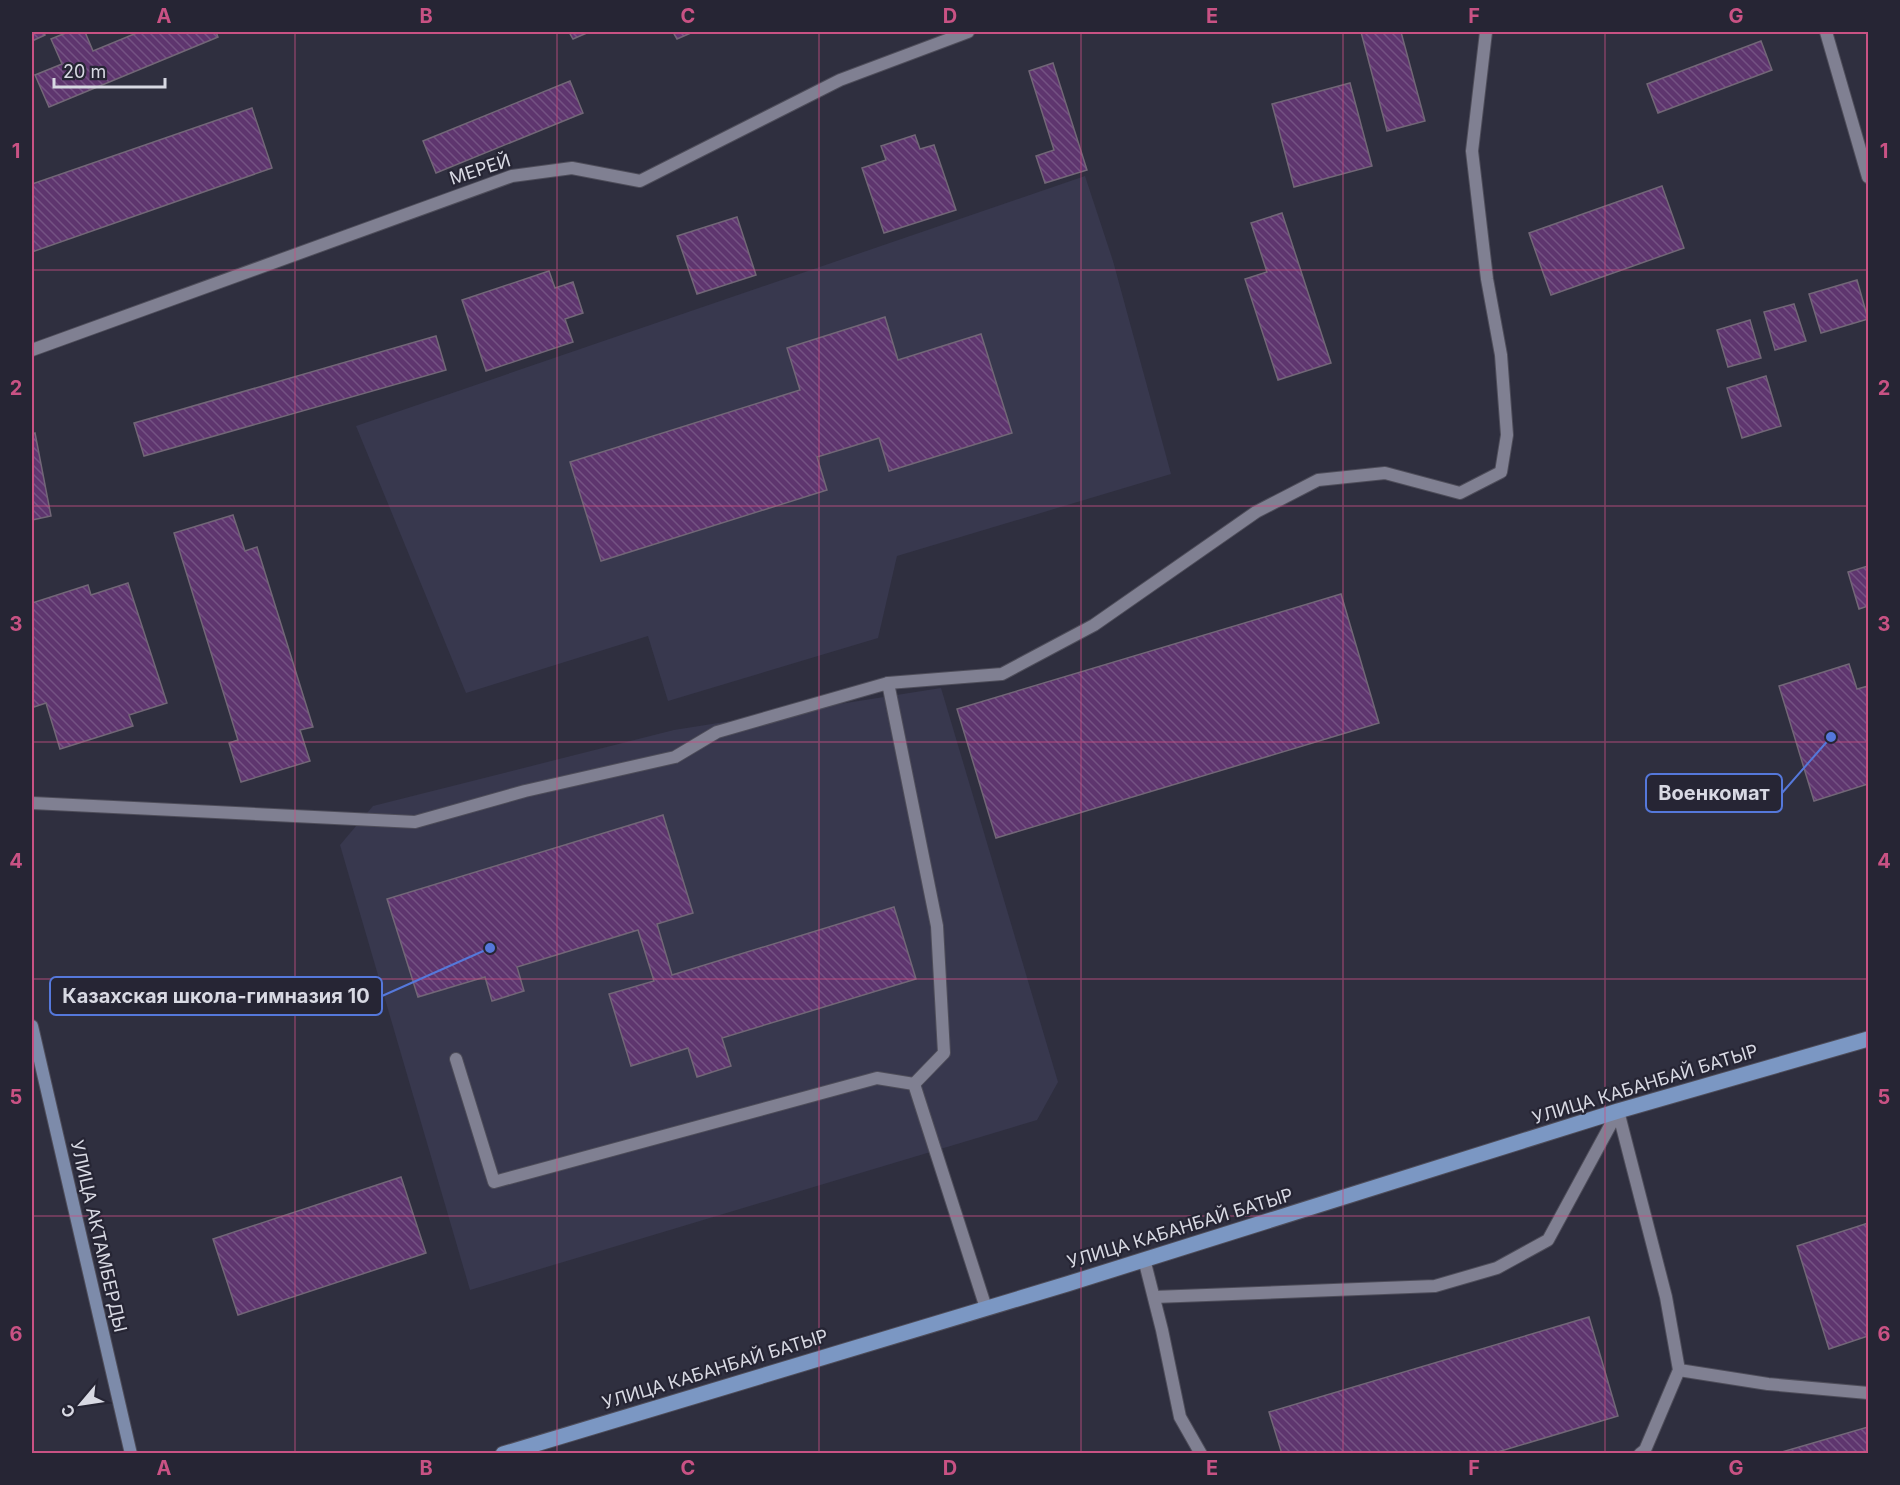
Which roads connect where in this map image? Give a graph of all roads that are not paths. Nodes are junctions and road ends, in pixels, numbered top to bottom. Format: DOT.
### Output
graph roads {
  1 [pos="968,32"];
  2 [pos="1486,32"];
  3 [pos="1826,32"];
  4 [pos="1869,177"];
  5 [pos="32,350"];
  6 [pos="888,683"];
  7 [pos="32,804"];
  8 [pos="32,1026"];
  9 [pos="1869,1038"];
  10 [pos="456,1059"];
  11 [pos="914,1084"];
  12 [pos="1618,1111"];
  13 [pos="1144,1259"];
  14 [pos="1154,1298"];
  15 [pos="986,1308"];
  16 [pos="1679,1370"];
  17 [pos="1869,1393"];
  18 [pos="131,1454"];
  19 [pos="503,1454"];
  20 [pos="1201,1454"];
  21 [pos="1640,1454"];
  1 -- 5 [label="street, МЕРЕЙ"];
  2 -- 6 [label="street"];
  3 -- 4 [label="street"];
  6 -- 7 [label="street"];
  6 -- 11 [label="street"];
  8 -- 18 [label="main road, УЛИЦА АКТАМБЕРДЫ"];
  9 -- 12 [label="main road, УЛИЦА КАБАНБАЙ БАТЫР"];
  10 -- 11 [label="street"];
  11 -- 15 [label="street"];
  12 -- 13 [label="main road, УЛИЦА КАБАНБАЙ БАТЫР"];
  12 -- 14 [label="street"];
  12 -- 16 [label="street"];
  13 -- 14 [label="street"];
  13 -- 15 [label="main road, УЛИЦА КАБАНБАЙ БАТЫР"];
  14 -- 20 [label="street"];
  15 -- 19 [label="main road, УЛИЦА КАБАНБАЙ БАТЫР"];
  16 -- 17 [label="street"];
  16 -- 21 [label="street"];
}
